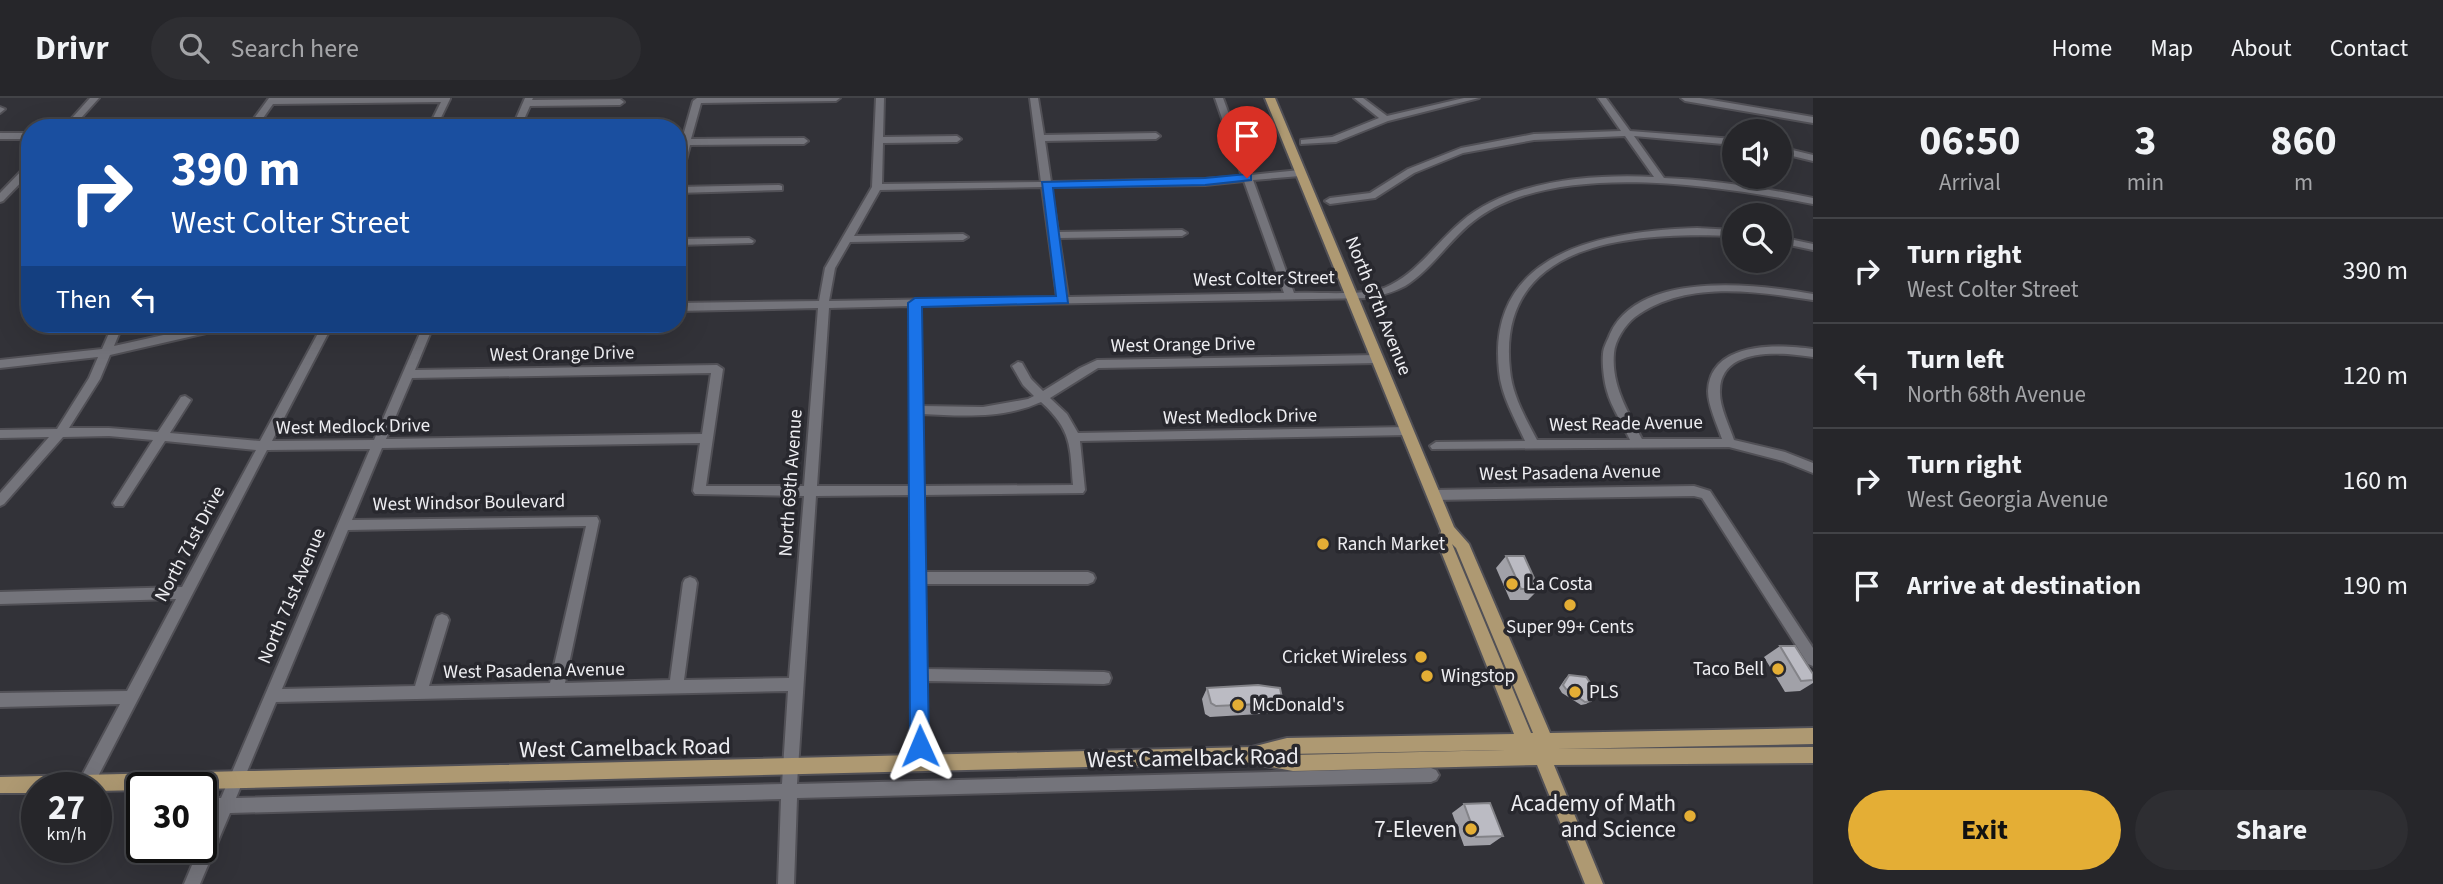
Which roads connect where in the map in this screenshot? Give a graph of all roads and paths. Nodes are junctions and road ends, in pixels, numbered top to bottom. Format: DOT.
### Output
graph roads {
  1 [pos="95,98"];
  2 [pos="836,98"];
  3 [pos="880,98"];
  4 [pos="1034,98"];
  5 [pos="1219,98"];
  6 [pos="1270,98"];
  7 [pos="1359,98"];
  8 [pos="1475,98"];
  9 [pos="1602,98"];
  10 [pos="1685,98"];
  11 [pos="1760,98"];
  12 [pos="272,99"];
  13 [pos="446,99"];
  14 [pos="1443,100"];
  15 [pos="528,101"];
  16 [pos="620,102"];
  17 [pos="1764,109"];
  18 [pos="75,119"];
  19 [pos="258,119"];
  20 [pos="436,119"];
  21 [pos="520,119"];
  22 [pos="1385,119"];
  23 [pos="1813,120"];
  24 [pos="1628,133"];
  25 [pos="0,136"];
  26 [pos="21,136"];
  27 [pos="1156,136"];
  28 [pos="1040,138"];
  29 [pos="957,139"];
  30 [pos="880,140"];
  31 [pos="804,141"];
  32 [pos="1722,141"];
  33 [pos="686,142"];
  34 [pos="1304,142"];
  35 [pos="1792,153"];
  36 [pos="1813,158"];
  37 [pos="1300,173"];
  38 [pos="21,176"];
  39 [pos="1247,178"];
  40 [pos="1660,179"];
  41 [pos="16,181"];
  42 [pos="0,182"];
  43 [pos="1047,184"];
  44 [pos="877,187"];
  45 [pos="779,188"];
  46 [pos="686,190"];
  47 [pos="0,199"];
  48 [pos="1330,201"];
  49 [pos="1813,201"];
  50 [pos="1722,232"];
  51 [pos="1182,233"];
  52 [pos="1053,235"];
  53 [pos="963,237"];
  54 [pos="847,239"];
  55 [pos="749,241"];
  56 [pos="686,242"];
  57 [pos="1792,243"];
  58 [pos="1813,247"];
  59 [pos="1351,295"];
  60 [pos="1290,296"];
  61 [pos="1813,297"];
  62 [pos="1063,300"];
  63 [pos="915,303"];
  64 [pos="823,304"];
  65 [pos="686,307"];
  66 [pos="114,333"];
  67 [pos="189,333"];
  68 [pos="323,333"];
  69 [pos="425,333"];
  70 [pos="106,352"];
  71 [pos="1813,353"];
  72 [pos="1377,359"];
  73 [pos="0,364"];
  74 [pos="1018,366"];
  75 [pos="407,374"];
  76 [pos="1044,396"];
  77 [pos="185,400"];
  78 [pos="917,410"];
  79 [pos="1407,431"];
  80 [pos="60,433"];
  81 [pos="0,434"];
  82 [pos="160,437"];
  83 [pos="1074,437"];
  84 [pos="707,438"];
  85 [pos="1637,442"];
  86 [pos="1729,443"];
  87 [pos="379,444"];
  88 [pos="1533,445"];
  89 [pos="264,446"];
  90 [pos="1436,446"];
  91 [pos="1813,468"];
  92 [pos="918,491"];
  93 [pos="810,492"];
  94 [pos="1433,495"];
  95 [pos="0,501"];
  96 [pos="119,503"];
  97 [pos="345,525"];
  98 [pos="1448,531"];
  99 [pos="919,578"];
  100 [pos="1088,578"];
  101 [pos="690,583"];
  102 [pos="186,593"];
  103 [pos="0,598"];
  104 [pos="442,620"];
  105 [pos="1813,660"];
  106 [pos="919,675"];
  107 [pos="1104,677"];
  108 [pos="796,684"];
  109 [pos="676,687"];
  110 [pos="556,690"];
  111 [pos="420,693"];
  112 [pos="274,696"];
  113 [pos="130,697"];
  114 [pos="0,700"];
  115 [pos="1813,736"];
  116 [pos="1525,740"];
  117 [pos="1543,748"];
  118 [pos="1250,755"];
  119 [pos="1813,755"];
  120 [pos="920,763"];
  121 [pos="790,766"];
  122 [pos="92,772"];
  123 [pos="1431,775"];
  124 [pos="237,779"];
  125 [pos="112,782"];
  126 [pos="0,785"];
  127 [pos="21,785"];
  128 [pos="789,792"];
  129 [pos="217,806"];
  130 [pos="226,806"];
  131 [pos="192,884"];
  132 [pos="786,884"];
  133 [pos="1594,884"];
  1 -- 18 [label="street"];
  2 -- 33 [label="street"];
  3 -- 30 [label="street, North 69th Avenue"];
  4 -- 28 [label="street"];
  5 -- 39 [label="street"];
  6 -- 37 [label="main road, North 67th Avenue"];
  7 -- 22 [label="street"];
  8 -- 14 [label="street"];
  9 -- 24 [label="street"];
  10 -- 17 [label="street"];
  11 -- 17 [label="street"];
  12 -- 13 [label="street"];
  12 -- 19 [label="street"];
  13 -- 20 [label="street"];
  14 -- 22 [label="street"];
  15 -- 16 [label="street"];
  15 -- 21 [label="street"];
  17 -- 23 [label="street"];
  22 -- 34 [label="street"];
  24 -- 32 [label="street"];
  24 -- 40 [label="street"];
  24 -- 48 [label="street"];
  25 -- 26 [label="street"];
  27 -- 28 [label="street"];
  28 -- 43 [label="street"];
  29 -- 30 [label="street"];
  30 -- 44 [label="street, North 69th Avenue"];
  31 -- 33 [label="street"];
  35 -- 36 [label="street"];
  37 -- 39 [label="street"];
  37 -- 59 [label="main road, North 67th Avenue"];
  38 -- 41 [label="street"];
  39 -- 43 [label="street"];
  39 -- 60 [label="street"];
  40 -- 49 [label="street, West Colter Street"];
  40 -- 59 [label="street, West Colter Street"];
  41 -- 42 [label="street"];
  41 -- 47 [label="street"];
  43 -- 44 [label="street"];
  43 -- 52 [label="street"];
  44 -- 54 [label="street, North 69th Avenue"];
  45 -- 46 [label="street"];
  50 -- 88 [label="street"];
  51 -- 52 [label="street"];
  52 -- 62 [label="street"];
  53 -- 54 [label="street"];
  54 -- 64 [label="street, North 69th Avenue"];
  55 -- 56 [label="street"];
  57 -- 58 [label="street"];
  59 -- 60 [label="street, West Colter Street"];
  59 -- 72 [label="main road, North 67th Avenue"];
  60 -- 62 [label="street, West Colter Street"];
  61 -- 85 [label="street"];
  62 -- 63 [label="street, West Colter Street"];
  63 -- 64 [label="street, West Colter Street"];
  63 -- 78 [label="street"];
  64 -- 65 [label="street, West Colter Street"];
  64 -- 93 [label="street, North 69th Avenue"];
  66 -- 70 [label="street"];
  67 -- 70 [label="street"];
  68 -- 89 [label="street, North 71st Drive"];
  69 -- 75 [label="street, North 71st Avenue"];
  70 -- 73 [label="street"];
  70 -- 80 [label="street"];
  71 -- 86 [label="street"];
  72 -- 76 [label="street, West Orange Drive"];
  72 -- 79 [label="main road, North 67th Avenue"];
  74 -- 76 [label="street"];
  75 -- 84 [label="street, West Orange Drive"];
  75 -- 87 [label="street, North 71st Avenue"];
  76 -- 78 [label="street, West Orange Drive"];
  76 -- 83 [label="street"];
  77 -- 82 [label="street"];
  78 -- 92 [label="street"];
  79 -- 83 [label="street, West Medlock Drive"];
  79 -- 94 [label="main road, North 67th Avenue"];
  80 -- 81 [label="street, West Medlock Drive"];
  80 -- 82 [label="street, West Medlock Drive"];
  80 -- 95 [label="street"];
  82 -- 89 [label="street, West Medlock Drive"];
  82 -- 96 [label="street"];
  83 -- 92 [label="street"];
  84 -- 87 [label="street, West Medlock Drive"];
  84 -- 93 [label="street"];
  85 -- 86 [label="street, West Reade Avenue"];
  85 -- 88 [label="street, West Reade Avenue"];
  86 -- 91 [label="street, West Reade Avenue"];
  87 -- 89 [label="street, West Medlock Drive"];
  87 -- 97 [label="street, North 71st Avenue"];
  88 -- 90 [label="street, West Reade Avenue"];
  89 -- 102 [label="street, North 71st Drive"];
  92 -- 93 [label="street"];
  92 -- 99 [label="street"];
  93 -- 108 [label="street, North 69th Avenue"];
  94 -- 98 [label="main road, North 67th Avenue"];
  94 -- 105 [label="street, West Pasadena Avenue"];
  97 -- 110 [label="street, West Windsor Boulevard"];
  97 -- 112 [label="street, North 71st Avenue"];
  98 -- 116 [label="main road, North 67th Avenue"];
  98 -- 117 [label="main road, North 67th Avenue"];
  99 -- 100 [label="street"];
  99 -- 106 [label="street"];
  101 -- 109 [label="street"];
  102 -- 103 [label="street"];
  102 -- 113 [label="street, North 71st Drive"];
  104 -- 111 [label="street"];
  106 -- 107 [label="street"];
  106 -- 120 [label="street"];
  108 -- 109 [label="street, West Pasadena Avenue"];
  108 -- 121 [label="street, North 69th Avenue"];
  109 -- 110 [label="street, West Pasadena Avenue"];
  110 -- 111 [label="street, West Pasadena Avenue"];
  111 -- 112 [label="street, West Pasadena Avenue"];
  112 -- 124 [label="street, North 71st Avenue"];
  113 -- 114 [label="street"];
  113 -- 122 [label="street, North 71st Drive"];
  115 -- 117 [label="main road, West Camelback Road"];
  116 -- 117 [label="main road, North 67th Avenue"];
  116 -- 118 [label="main road, West Camelback Road"];
  117 -- 118 [label="main road, West Camelback Road"];
  117 -- 119 [label="main road, West Camelback Road"];
  117 -- 133 [label="main road, North 67th Avenue"];
  118 -- 120 [label="main road, West Camelback Road"];
  120 -- 121 [label="main road, West Camelback Road"];
  121 -- 124 [label="main road, West Camelback Road"];
  121 -- 128 [label="street, North 69th Avenue"];
  123 -- 128 [label="street, West Camelback Road"];
  124 -- 125 [label="main road, West Camelback Road"];
  124 -- 130 [label="street, North 71st Avenue"];
  126 -- 127 [label="main road, West Camelback Road"];
  128 -- 130 [label="street, West Camelback Road"];
  128 -- 132 [label="street, North 69th Avenue"];
  129 -- 130 [label="street, West Camelback Road"];
  130 -- 131 [label="street, North 71st Avenue"];
}
